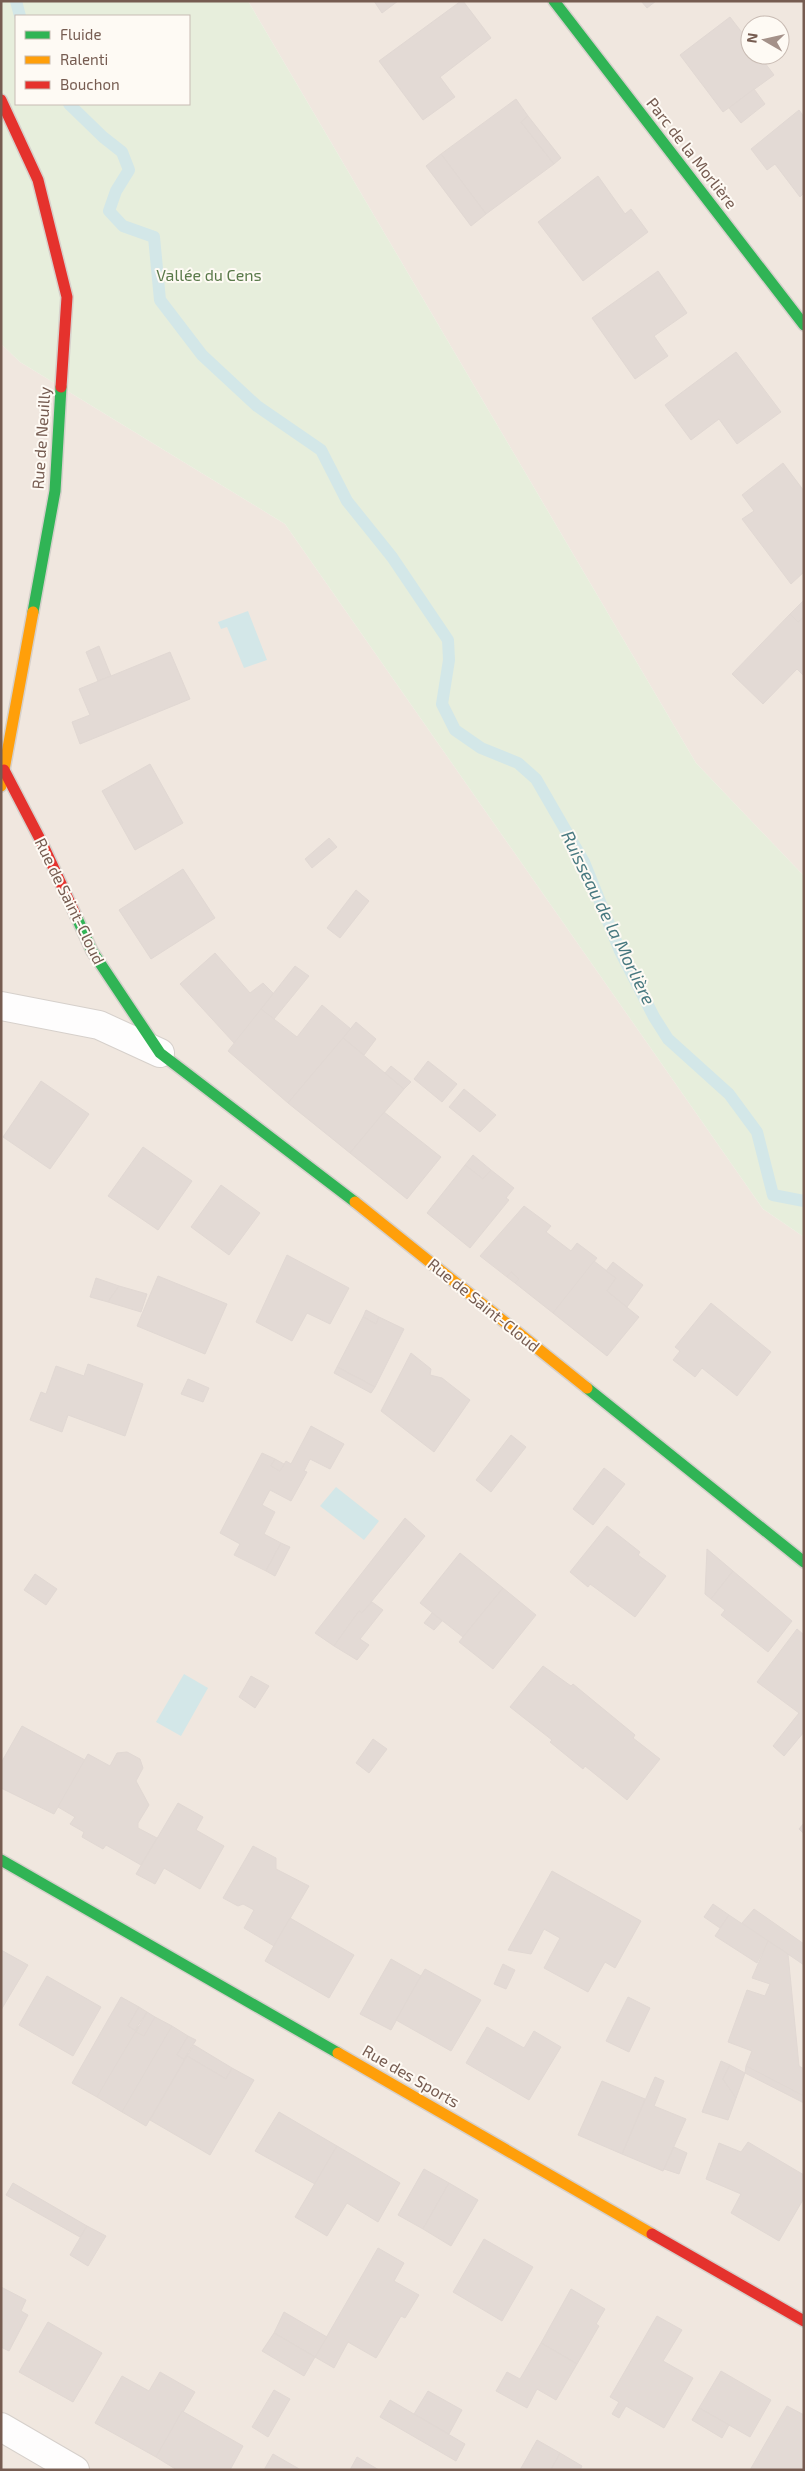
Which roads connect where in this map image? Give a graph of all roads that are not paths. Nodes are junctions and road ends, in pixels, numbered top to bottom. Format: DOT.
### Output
graph roads {
  1 [pos="554,1"];
  2 [pos="1,100"];
  3 [pos="804,324"];
  4 [pos="4,770"];
  5 [pos="1,786"];
  6 [pos="1,1006"];
  7 [pos="160,1053"];
  8 [pos="804,1562"];
  9 [pos="1,1860"];
  10 [pos="804,2321"];
  11 [pos="1,2427"];
  12 [pos="75,2470"];
  1 -- 3 [label="street, Parc de la Morlière"];
  2 -- 4 [label="street, Rue de Neuilly"];
  4 -- 5 [label="street, Rue de Neuilly"];
  4 -- 7 [label="street, Rue de Saint-Cloud"];
  6 -- 7 [label="street, Rue de Saint-Cloud"];
  7 -- 8 [label="street, Rue de Saint-Cloud"];
  9 -- 10 [label="street, Rue des Sports"];
  11 -- 12 [label="street"];
}
